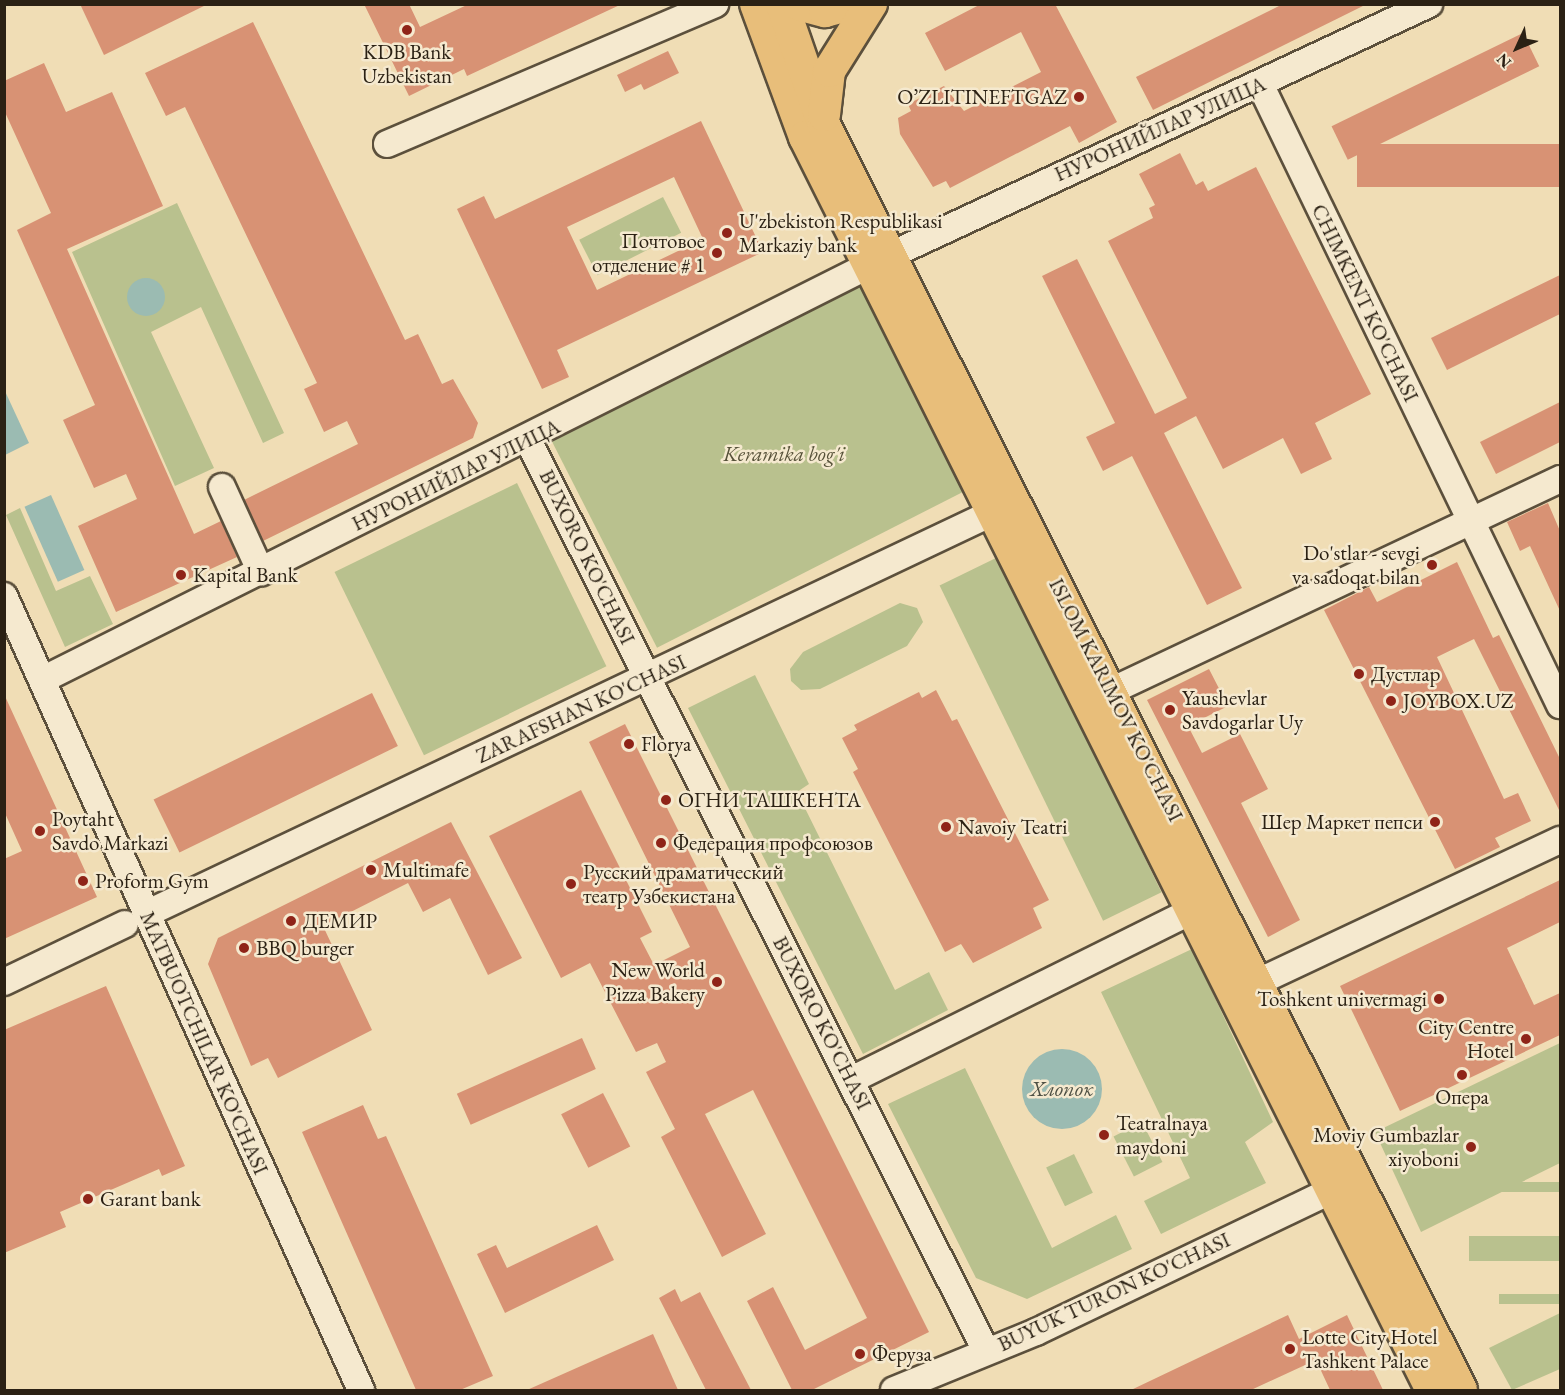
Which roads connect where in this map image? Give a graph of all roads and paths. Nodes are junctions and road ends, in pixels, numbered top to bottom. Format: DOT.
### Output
graph roads {
  1 [pos="715,4"];
  2 [pos="756,4"];
  3 [pos="777,4"];
  4 [pos="782,4"];
  5 [pos="798,4"];
  6 [pos="852,4"];
  7 [pos="871,4"];
  8 [pos="1429,4"];
  9 [pos="766,40"];
  10 [pos="1260,84"];
  11 [pos="824,124"];
  12 [pos="387,144"];
  13 [pos="879,260"];
  14 [pos="528,440"];
  15 [pos="1560,479"];
  16 [pos="222,487"];
  17 [pos="1004,508"];
  18 [pos="1471,520"];
  19 [pos="261,572"];
  20 [pos="4,596"];
  21 [pos="647,678"];
  22 [pos="42,680"];
  23 [pos="1099,696"];
  24 [pos="1560,705"];
  25 [pos="1560,840"];
  26 [pos="1192,911"];
  27 [pos="135,919"];
  28 [pos="4,982"];
  29 [pos="1245,987"];
  30 [pos="851,1080"];
  31 [pos="1332,1190"];
  32 [pos="986,1351"];
  33 [pos="362,1390"];
  34 [pos="894,1390"];
  35 [pos="1432,1390"];
  36 [pos="1461,1390"];
  1 -- 12 [label="street"];
  2 -- 9 [label="main road, ISLOM KARIMOV KO'CHASI"];
  3 -- 9 [label="main road"];
  4 -- 11 [label="main road, ISLOM KARIMOV KO'CHASI"];
  5 -- 6 [label="main road"];
  7 -- 11 [label="main road"];
  8 -- 10 [label="street, НУРОНИЙЛАР УЛИЦА"];
  9 -- 13 [label="main road, ISLOM KARIMOV KO'CHASI"];
  10 -- 13 [label="street, НУРОНИЙЛАР УЛИЦА"];
  10 -- 18 [label="street, CHIMKENT KO'CHASI"];
  11 -- 13 [label="main road, ISLOM KARIMOV KO'CHASI"];
  13 -- 14 [label="street, НУРОНИЙЛАР УЛИЦА"];
  13 -- 17 [label="main road, ISLOM KARIMOV KO'CHASI"];
  14 -- 19 [label="street, НУРОНИЙЛАР УЛИЦА"];
  14 -- 21 [label="street, BUXORO KO'CHASI"];
  15 -- 18 [label="street"];
  16 -- 19 [label="street"];
  17 -- 21 [label="street, ZARAFSHAN KO'CHASI"];
  17 -- 23 [label="main road, ISLOM KARIMOV KO'CHASI"];
  18 -- 23 [label="street"];
  18 -- 24 [label="street, CHIMKENT KO'CHASI"];
  19 -- 22 [label="street, НУРОНИЙЛАР УЛИЦА"];
  20 -- 22 [label="street, MATBUOTCHILAR KO'CHASI"];
  21 -- 27 [label="street, ZARAFSHAN KO'CHASI"];
  21 -- 30 [label="street, BUXORO KO'CHASI"];
  22 -- 27 [label="street, MATBUOTCHILAR KO'CHASI"];
  23 -- 26 [label="main road, ISLOM KARIMOV KO'CHASI"];
  23 -- 29 [label="main road, ISLOM KARIMOV KO'CHASI"];
  25 -- 29 [label="street"];
  26 -- 29 [label="main road, ISLOM KARIMOV KO'CHASI"];
  26 -- 30 [label="street"];
  27 -- 28 [label="street, ZARAFSHAN KO'CHASI"];
  27 -- 33 [label="street, MATBUOTCHILAR KO'CHASI"];
  29 -- 31 [label="main road, ISLOM KARIMOV KO'CHASI"];
  29 -- 36 [label="main road, ISLOM KARIMOV KO'CHASI"];
  30 -- 32 [label="street, BUXORO KO'CHASI"];
  31 -- 32 [label="street, BUYUK TURON KO'CHASI"];
  31 -- 35 [label="main road, ISLOM KARIMOV KO'CHASI"];
  32 -- 34 [label="street, BUYUK TURON KO'CHASI"];
}
